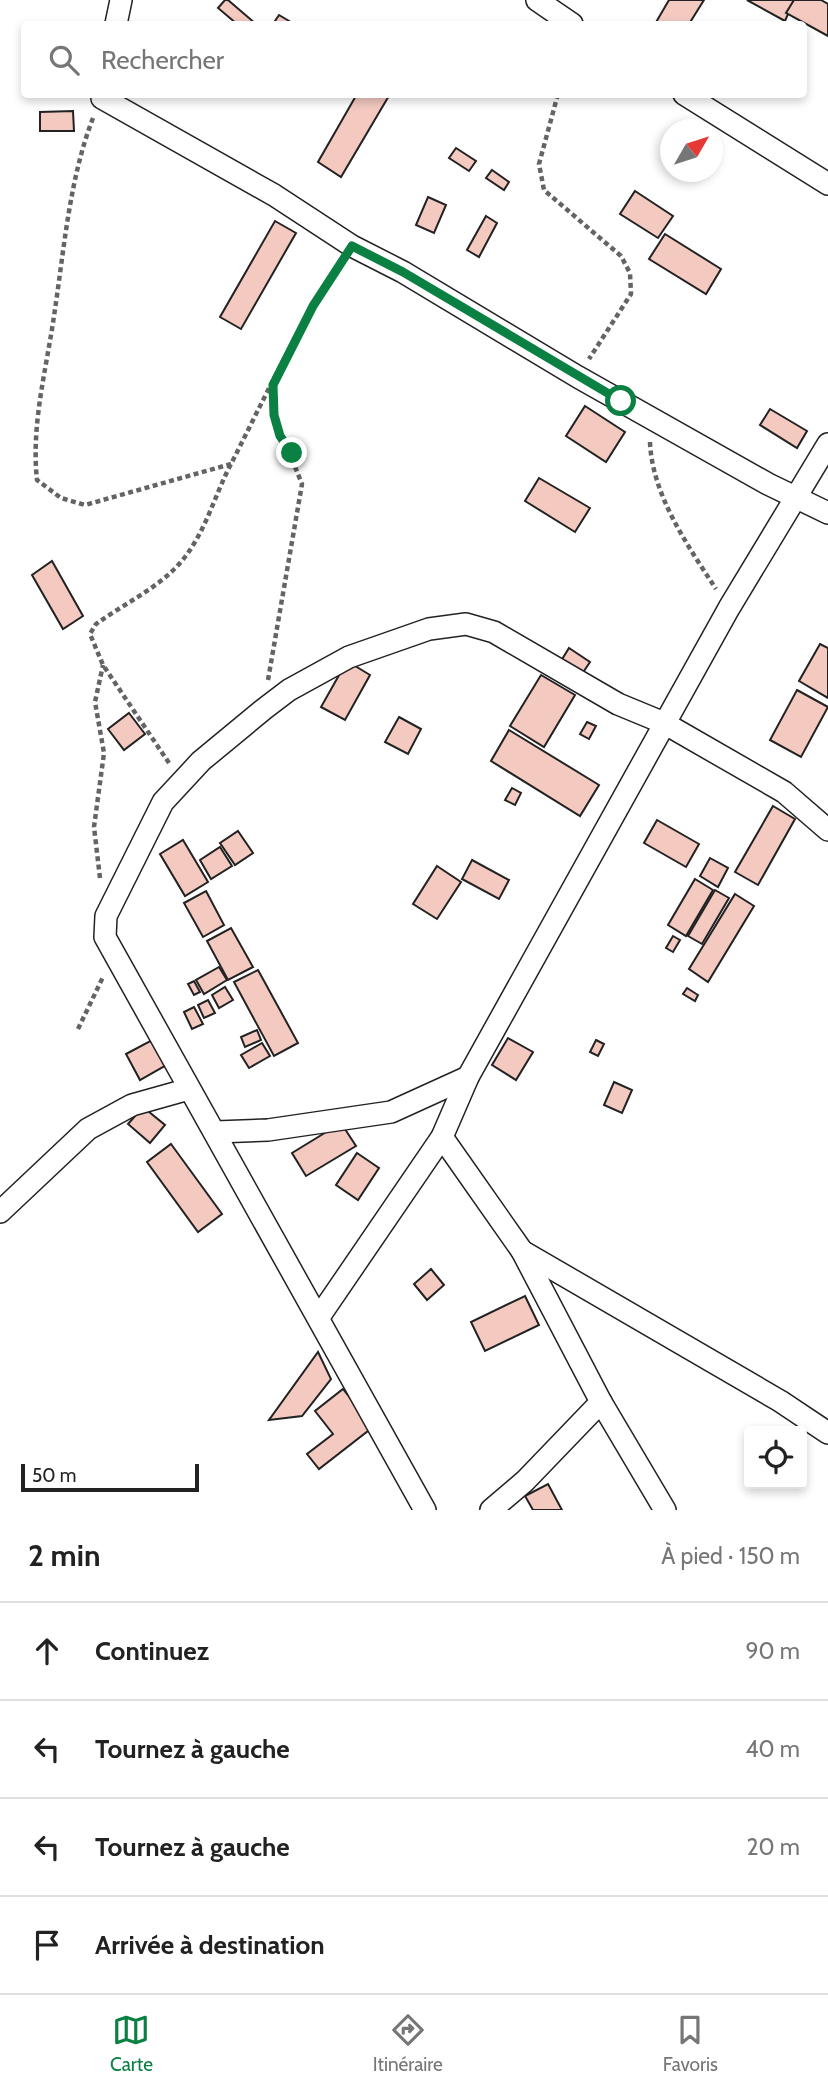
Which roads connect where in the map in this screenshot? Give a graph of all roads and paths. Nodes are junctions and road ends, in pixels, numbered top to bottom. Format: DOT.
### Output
graph roads {
  1 [pos="121,0"];
  2 [pos="537,0"];
  3 [pos="117,21"];
  4 [pos="568,21"];
  5 [pos="101,98"];
  6 [pos="105,98"];
  7 [pos="557,98"];
  8 [pos="690,98"];
  9 [pos="828,184"];
  10 [pos="352,246"];
  11 [pos="578,377"];
  12 [pos="273,385"];
  13 [pos="649,417"];
  14 [pos="828,444"];
  15 [pos="231,464"];
  16 [pos="797,497"];
  17 [pos="828,513"];
  18 [pos="729,608"];
  19 [pos="103,665"];
  20 [pos="264,709"];
  21 [pos="664,723"];
  22 [pos="182,781"];
  23 [pos="828,830"];
  24 [pos="100,886"];
  25 [pos="116,956"];
  26 [pos="78,1029"];
  27 [pos="468,1077"];
  28 [pos="189,1089"];
  29 [pos="216,1132"];
  30 [pos="442,1137"];
  31 [pos="0,1212"];
  32 [pos="522,1251"];
  33 [pos="319,1317"];
  34 [pos="601,1402"];
  35 [pos="828,1433"];
  36 [pos="425,1510"];
  37 [pos="491,1510"];
  38 [pos="665,1510"];
  1 -- 3 [label="street"];
  2 -- 4 [label="street"];
  5 -- 15 [label="path"];
  6 -- 10 [label="street"];
  7 -- 11 [label="path"];
  8 -- 9 [label="street"];
  10 -- 11 [label="street"];
  10 -- 12 [label="path"];
  11 -- 13 [label="street"];
  12 -- 15 [label="path"];
  12 -- 20 [label="path"];
  13 -- 16 [label="street"];
  13 -- 18 [label="path"];
  14 -- 16 [label="street"];
  15 -- 19 [label="path"];
  16 -- 17 [label="street"];
  16 -- 18 [label="street"];
  18 -- 21 [label="street"];
  19 -- 22 [label="path"];
  19 -- 24 [label="path"];
  20 -- 21 [label="street"];
  20 -- 22 [label="street"];
  21 -- 23 [label="street"];
  21 -- 27 [label="street"];
  22 -- 25 [label="street"];
  25 -- 26 [label="path"];
  25 -- 28 [label="street"];
  27 -- 29 [label="street"];
  27 -- 30 [label="street"];
  28 -- 29 [label="street"];
  28 -- 31 [label="street"];
  29 -- 33 [label="street"];
  30 -- 32 [label="street"];
  30 -- 33 [label="street"];
  32 -- 34 [label="street"];
  32 -- 35 [label="street"];
  33 -- 36 [label="street"];
  34 -- 37 [label="street"];
  34 -- 38 [label="street"];
}
